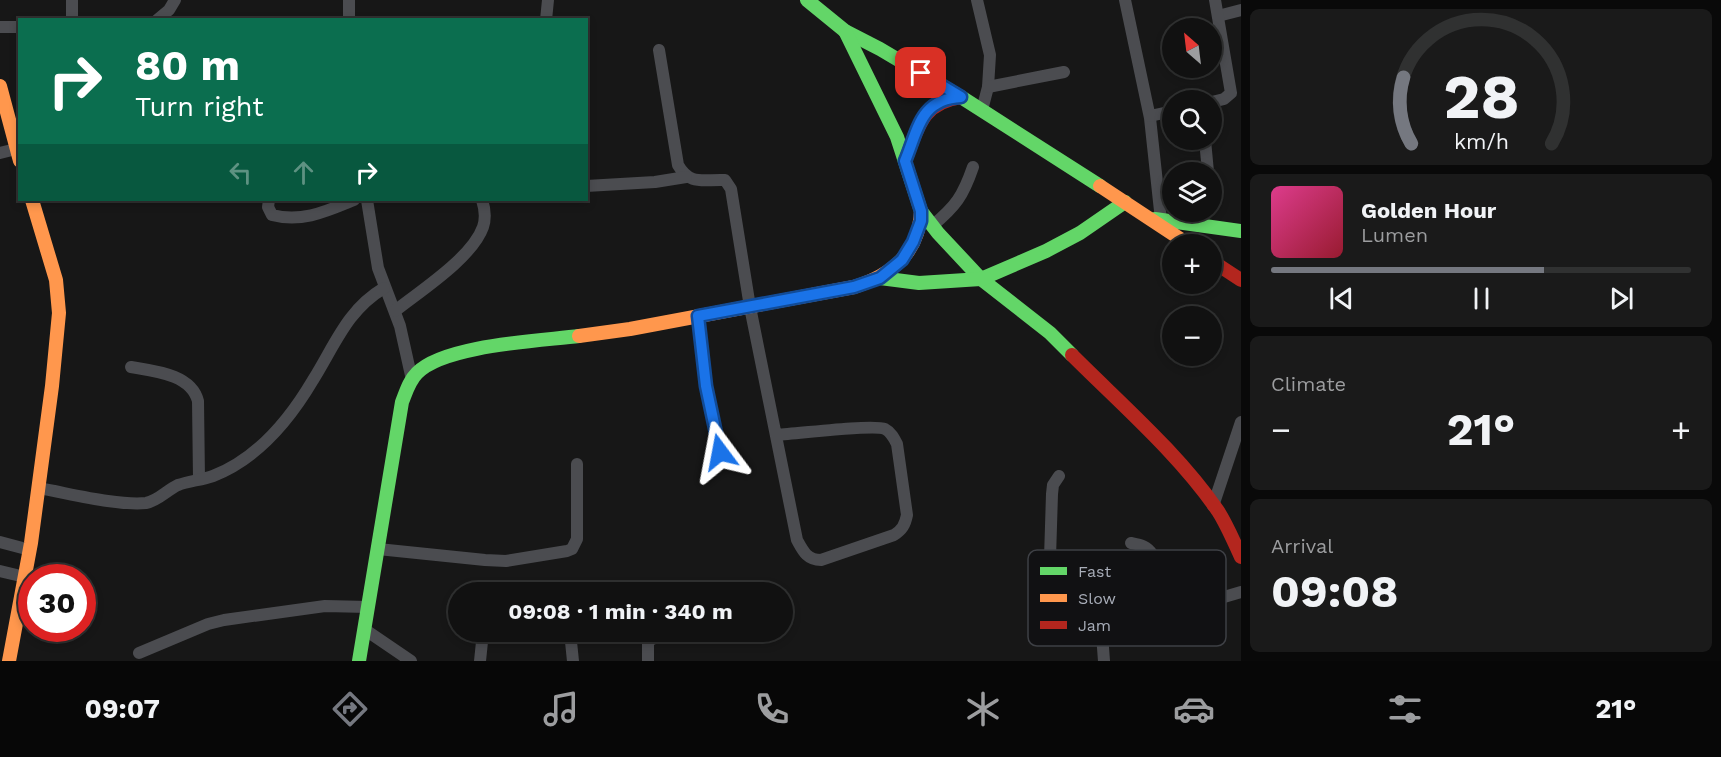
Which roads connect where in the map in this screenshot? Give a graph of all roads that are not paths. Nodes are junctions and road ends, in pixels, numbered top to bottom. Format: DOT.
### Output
graph roads {
  1 [pos="72,0"];
  2 [pos="175,0"];
  3 [pos="349,0"];
  4 [pos="548,0"];
  5 [pos="807,0"];
  6 [pos="977,0"];
  7 [pos="1125,0"];
  8 [pos="1215,0"];
  9 [pos="1241,10"];
  10 [pos="1218,16"];
  11 [pos="72,18"];
  12 [pos="159,18"];
  13 [pos="349,18"];
  14 [pos="546,18"];
  15 [pos="0,27"];
  16 [pos="18,27"];
  17 [pos="845,32"];
  18 [pos="659,50"];
  19 [pos="1064,72"];
  20 [pos="1236,78"];
  21 [pos="0,86"];
  22 [pos="988,87"];
  23 [pos="961,97"];
  24 [pos="1222,99"];
  25 [pos="982,110"];
  26 [pos="1162,113"];
  27 [pos="1150,116"];
  28 [pos="0,153"];
  29 [pos="18,155"];
  30 [pos="905,161"];
  31 [pos="973,167"];
  32 [pos="686,177"];
  33 [pos="588,186"];
  34 [pos="32,201"];
  35 [pos="269,201"];
  36 [pos="351,201"];
  37 [pos="367,201"];
  38 [pos="482,201"];
  39 [pos="1125,202"];
  40 [pos="921,211"];
  41 [pos="1156,219"];
  42 [pos="1162,219"];
  43 [pos="1213,222"];
  44 [pos="933,226"];
  45 [pos="1241,231"];
  46 [pos="1175,234"];
  47 [pos="1222,268"];
  48 [pos="880,278"];
  49 [pos="981,279"];
  50 [pos="1241,280"];
  51 [pos="384,288"];
  52 [pos="750,307"];
  53 [pos="395,311"];
  54 [pos="698,316"];
  55 [pos="131,367"];
  56 [pos="412,380"];
  57 [pos="1241,422"];
  58 [pos="776,435"];
  59 [pos="720,452"];
  60 [pos="577,464"];
  61 [pos="1059,476"];
  62 [pos="199,479"];
  63 [pos="38,488"];
  64 [pos="1213,506"];
  65 [pos="0,542"];
  66 [pos="1131,543"];
  67 [pos="378,549"];
  68 [pos="30,550"];
  69 [pos="1050,550"];
  70 [pos="1148,550"];
  71 [pos="1241,557"];
  72 [pos="27,564"];
  73 [pos="0,572"];
  74 [pos="18,576"];
  75 [pos="1241,592"];
  76 [pos="1226,596"];
  77 [pos="368,607"];
  78 [pos="18,614"];
  79 [pos="364,629"];
  80 [pos="482,642"];
  81 [pos="571,642"];
  82 [pos="648,642"];
  83 [pos="1103,646"];
  84 [pos="139,653"];
  85 [pos="9,661"];
  86 [pos="359,661"];
  87 [pos="411,661"];
  88 [pos="480,661"];
  89 [pos="573,661"];
  90 [pos="648,661"];
  91 [pos="1104,661"];
  1 -- 11 [label="street"];
  2 -- 12 [label="street"];
  3 -- 13 [label="street"];
  4 -- 14 [label="street"];
  5 -- 17 [label="street"];
  6 -- 22 [label="street"];
  7 -- 27 [label="street"];
  8 -- 10 [label="street"];
  9 -- 10 [label="street"];
  10 -- 20 [label="street"];
  15 -- 16 [label="street"];
  17 -- 23 [label="street"];
  17 -- 30 [label="street"];
  18 -- 32 [label="street"];
  19 -- 22 [label="street"];
  20 -- 24 [label="street"];
  21 -- 29 [label="street"];
  22 -- 25 [label="street"];
  23 -- 25 [label="street"];
  23 -- 30 [label="street"];
  25 -- 39 [label="street"];
  26 -- 27 [label="street"];
  27 -- 41 [label="street"];
  28 -- 29 [label="street"];
  30 -- 40 [label="street"];
  31 -- 44 [label="street"];
  32 -- 33 [label="street"];
  32 -- 52 [label="street"];
  34 -- 63 [label="street"];
  35 -- 36 [label="street"];
  37 -- 51 [label="street"];
  38 -- 53 [label="street"];
  39 -- 41 [label="street"];
  39 -- 49 [label="street"];
  40 -- 44 [label="street"];
  40 -- 48 [label="street"];
  41 -- 42 [label="street"];
  41 -- 46 [label="street"];
  43 -- 45 [label="street"];
  44 -- 49 [label="street"];
  47 -- 50 [label="street"];
  48 -- 49 [label="street"];
  48 -- 52 [label="street"];
  49 -- 64 [label="street"];
  51 -- 53 [label="street"];
  51 -- 62 [label="street"];
  52 -- 54 [label="street"];
  52 -- 58 [label="street"];
  53 -- 56 [label="street"];
  54 -- 56 [label="street"];
  54 -- 59 [label="street"];
  55 -- 62 [label="street"];
  56 -- 67 [label="street"];
  57 -- 64 [label="street"];
  58 -- 58 [label="street"];
  60 -- 67 [label="street"];
  61 -- 69 [label="street"];
  62 -- 63 [label="street"];
  63 -- 68 [label="street"];
  64 -- 71 [label="street"];
  65 -- 68 [label="street"];
  66 -- 70 [label="street"];
  67 -- 77 [label="street"];
  68 -- 72 [label="street"];
  73 -- 74 [label="street"];
  75 -- 76 [label="street"];
  77 -- 79 [label="street"];
  77 -- 84 [label="street"];
  78 -- 85 [label="street"];
  79 -- 86 [label="street"];
  79 -- 87 [label="street"];
  80 -- 88 [label="street"];
  81 -- 89 [label="street"];
  82 -- 90 [label="street"];
  83 -- 91 [label="street"];
}
